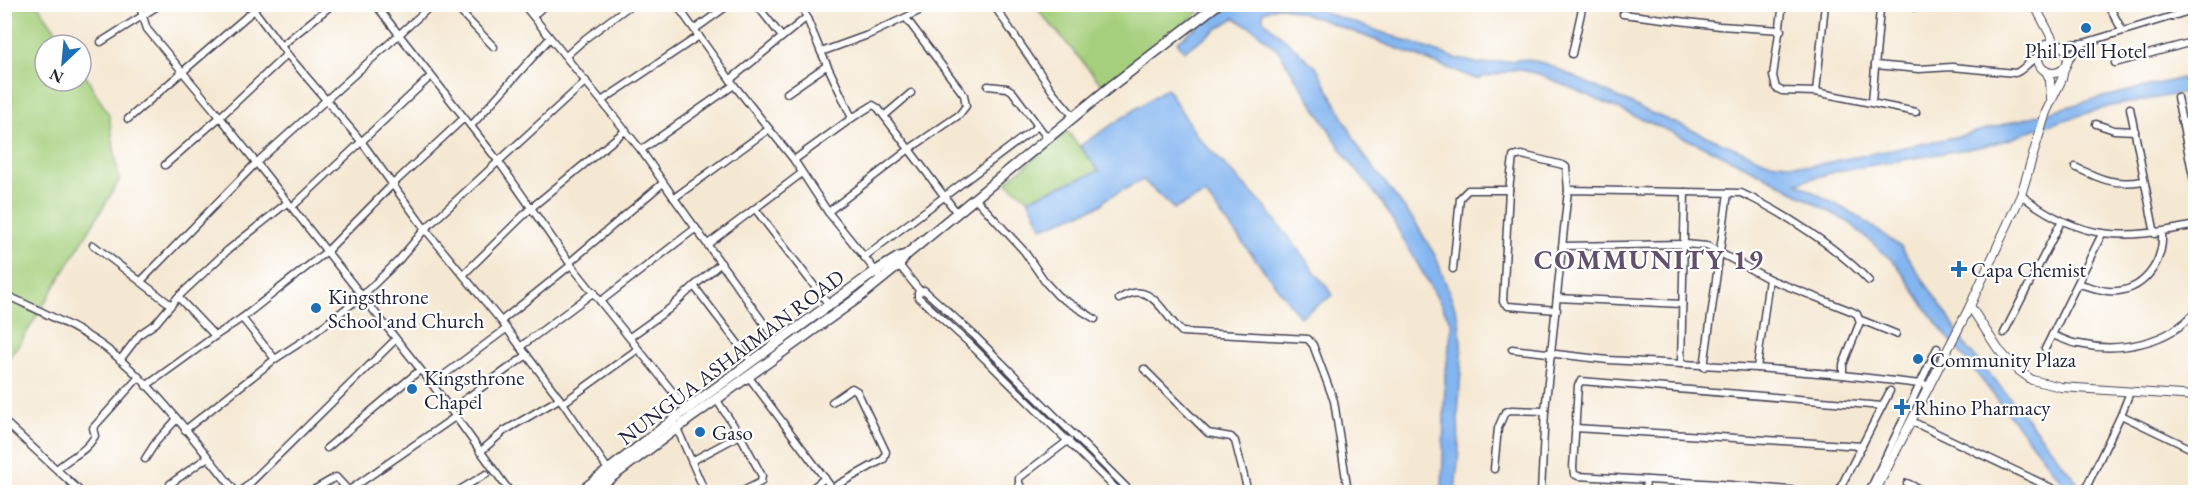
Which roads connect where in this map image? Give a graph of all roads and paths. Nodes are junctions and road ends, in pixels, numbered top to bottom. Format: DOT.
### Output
graph roads {
  1 [pos="139,4"];
  2 [pos="161,4"];
  3 [pos="333,4"];
  4 [pos="375,4"];
  5 [pos="433,4"];
  6 [pos="453,4"];
  7 [pos="523,4"];
  8 [pos="546,4"];
  9 [pos="632,4"];
  10 [pos="676,4"];
  11 [pos="730,4"];
  12 [pos="756,4"];
  13 [pos="934,4"];
  14 [pos="993,4"];
  15 [pos="1218,4"];
  16 [pos="1583,4"];
  17 [pos="1783,4"];
  18 [pos="1825,4"];
  19 [pos="1903,4"];
  20 [pos="2034,4"];
  21 [pos="2108,4"];
  22 [pos="803,5"];
  23 [pos="254,7"];
  24 [pos="1914,8"];
  25 [pos="1880,9"];
  26 [pos="2196,9"];
  27 [pos="142,14"];
  28 [pos="1623,14"];
  29 [pos="532,16"];
  30 [pos="807,17"];
  31 [pos="906,18"];
  32 [pos="2044,26"];
  33 [pos="695,29"];
  34 [pos="1781,30"];
  35 [pos="2122,30"];
  36 [pos="398,36"];
  37 [pos="699,36"];
  38 [pos="782,37"];
  39 [pos="550,38"];
  40 [pos="2196,41"];
  41 [pos="101,42"];
  42 [pos="2084,43"];
  43 [pos="2057,44"];
  44 [pos="281,46"];
  45 [pos="494,47"];
  46 [pos="2042,47"];
  47 [pos="821,52"];
  48 [pos="287,54"];
  49 [pos="1572,54"];
  50 [pos="566,56"];
  51 [pos="2038,57"];
  52 [pos="2115,63"];
  53 [pos="1875,65"];
  54 [pos="2066,65"];
  55 [pos="826,66"];
  56 [pos="2046,71"];
  57 [pos="182,72"];
  58 [pos="430,77"];
  59 [pos="586,81"];
  60 [pos="733,82"];
  61 [pos="988,86"];
  62 [pos="1816,92"];
  63 [pos="787,93"];
  64 [pos="911,93"];
  65 [pos="2177,97"];
  66 [pos="326,99"];
  67 [pos="603,100"];
  68 [pos="2050,101"];
  69 [pos="1872,102"];
  70 [pos="2130,108"];
  71 [pos="1916,112"];
  72 [pos="884,116"];
  73 [pos="220,117"];
  74 [pos="1074,117"];
  75 [pos="464,118"];
  76 [pos="852,118"];
  77 [pos="128,119"];
  78 [pos="2196,121"];
  79 [pos="2182,122"];
  80 [pos="2096,124"];
  81 [pos="471,126"];
  82 [pos="1038,126"];
  83 [pos="769,129"];
  84 [pos="626,130"];
  85 [pos="2134,131"];
  86 [pos="1049,140"];
  87 [pos="361,141"];
  88 [pos="642,150"];
  89 [pos="908,150"];
  90 [pos="794,160"];
  91 [pos="499,162"];
  92 [pos="256,163"];
  93 [pos="165,165"];
  94 [pos="2074,167"];
  95 [pos="2193,169"];
  96 [pos="802,173"];
  97 [pos="2143,181"];
  98 [pos="663,183"];
  99 [pos="392,185"];
  100 [pos="1509,190"];
  101 [pos="1568,190"];
  102 [pos="2196,191"];
  103 [pos="1684,192"];
  104 [pos="1728,194"];
  105 [pos="2021,195"];
  106 [pos="674,198"];
  107 [pos="944,198"];
  108 [pos="975,198"];
  109 [pos="290,205"];
  110 [pos="531,208"];
  111 [pos="756,210"];
  112 [pos="828,212"];
  113 [pos="957,213"];
  114 [pos="2061,222"];
  115 [pos="2196,225"];
  116 [pos="696,228"];
  117 [pos="425,229"];
  118 [pos="2159,233"];
  119 [pos="2102,234"];
  120 [pos="708,244"];
  121 [pos="1685,244"];
  122 [pos="93,245"];
  123 [pos="1562,246"];
  124 [pos="327,251"];
  125 [pos="1720,253"];
  126 [pos="906,255"];
  127 [pos="864,257"];
  128 [pos="721,263"];
  129 [pos="571,264"];
  130 [pos="899,265"];
  131 [pos="1453,269"];
  132 [pos="464,274"];
  133 [pos="879,275"];
  134 [pos="1769,279"];
  135 [pos="141,281"];
  136 [pos="1869,281"];
  137 [pos="2079,284"];
  138 [pos="694,286"];
  139 [pos="920,291"];
  140 [pos="594,292"];
  141 [pos="4,294"];
  142 [pos="363,296"];
  143 [pos="178,297"];
  144 [pos="1557,298"];
  145 [pos="1119,299"];
  146 [pos="601,301"];
  147 [pos="1682,304"];
  148 [pos="171,305"];
  149 [pos="829,305"];
  150 [pos="1970,306"];
  151 [pos="1557,310"];
  152 [pos="2196,311"];
  153 [pos="242,318"];
  154 [pos="1095,319"];
  155 [pos="1860,320"];
  156 [pos="501,321"];
  157 [pos="506,329"];
  158 [pos="2004,333"];
  159 [pos="1896,334"];
  160 [pos="974,335"];
  161 [pos="2052,335"];
  162 [pos="215,336"];
  163 [pos="630,337"];
  164 [pos="395,340"];
  165 [pos="968,342"];
  166 [pos="778,344"];
  167 [pos="520,347"];
  168 [pos="1937,348"];
  169 [pos="638,349"];
  170 [pos="1512,349"];
  171 [pos="2046,349"];
  172 [pos="1552,353"];
  173 [pos="527,356"];
  174 [pos="275,359"];
  175 [pos="120,360"];
  176 [pos="752,362"];
  177 [pos="1680,364"];
  178 [pos="1704,367"];
  179 [pos="1757,368"];
  180 [pos="1144,369"];
  181 [pos="420,370"];
  182 [pos="1843,375"];
  183 [pos="748,376"];
  184 [pos="138,378"];
  185 [pos="432,384"];
  186 [pos="1925,384"];
  187 [pos="146,386"];
  188 [pos="1890,391"];
  189 [pos="2130,392"];
  190 [pos="2196,396"];
  191 [pos="716,399"];
  192 [pos="561,401"];
  193 [pos="832,402"];
  194 [pos="1882,406"];
  195 [pos="450,410"];
  196 [pos="1545,411"];
  197 [pos="690,413"];
  198 [pos="2121,415"];
  199 [pos="455,417"];
  200 [pos="176,420"];
  201 [pos="4,421"];
  202 [pos="1911,421"];
  203 [pos="676,424"];
  204 [pos="1575,428"];
  205 [pos="185,430"];
  206 [pos="740,435"];
  207 [pos="1074,436"];
  208 [pos="1068,441"];
  209 [pos="1862,446"];
  210 [pos="327,448"];
  211 [pos="2196,451"];
  212 [pos="480,452"];
  213 [pos="208,457"];
  214 [pos="145,459"];
  215 [pos="692,461"];
  216 [pos="1494,469"];
  217 [pos="57,470"];
  218 [pos="609,471"];
  219 [pos="486,474"];
  220 [pos="825,478"];
  221 [pos="1646,480"];
  222 [pos="1907,483"];
  223 [pos="170,484"];
  224 [pos="1719,484"];
  225 [pos="834,490"];
  226 [pos="2085,490"];
  227 [pos="81,492"];
  228 [pos="236,492"];
  229 [pos="241,492"];
  230 [pos="310,492"];
  231 [pos="349,492"];
  232 [pos="456,492"];
  233 [pos="510,492"];
  234 [pos="580,492"];
  235 [pos="592,492"];
  236 [pos="705,492"];
  237 [pos="741,492"];
  238 [pos="807,492"];
  239 [pos="1026,492"];
  240 [pos="1119,492"];
  241 [pos="1131,492"];
  242 [pos="1248,492"];
  243 [pos="1348,492"];
  244 [pos="1541,492"];
  245 [pos="1645,492"];
  246 [pos="1718,492"];
  247 [pos="1813,492"];
  248 [pos="1838,492"];
  249 [pos="1869,492"];
  250 [pos="1875,492"];
  251 [pos="1926,492"];
  252 [pos="2060,492"];
  253 [pos="2095,492"];
  1 -- 27 [label="street"];
  2 -- 27 [label="street"];
  3 -- 44 [label="street"];
  4 -- 36 [label="street"];
  5 -- 36 [label="street"];
  6 -- 45 [label="street"];
  7 -- 29 [label="street"];
  8 -- 29 [label="street"];
  9 -- 50 [label="street"];
  10 -- 33 [label="street"];
  11 -- 33 [label="street"];
  12 -- 38 [label="street"];
  13 -- 31 [label="street"];
  14 -- 74 [label="street"];
  15 -- 74 [label="main road, NUNGUA ASHAIMAN ROAD"];
  16 -- 49 [label="street"];
  17 -- 34 [label="street"];
  18 -- 62 [label="street"];
  19 -- 24 [label="street"];
  20 -- 32 [label="street"];
  21 -- 35 [label="street"];
  22 -- 30 [label="street"];
  23 -- 44 [label="street"];
  23 -- 57 [label="street"];
  25 -- 53 [label="street"];
  26 -- 35 [label="street"];
  27 -- 41 [label="street"];
  27 -- 57 [label="street"];
  28 -- 34 [label="street"];
  29 -- 39 [label="street"];
  30 -- 38 [label="street"];
  30 -- 47 [label="street"];
  31 -- 47 [label="street"];
  31 -- 89 [label="street"];
  32 -- 43 [label="street"];
  32 -- 46 [label="street"];
  33 -- 37 [label="street"];
  34 -- 62 [label="street"];
  35 -- 42 [label="street"];
  36 -- 58 [label="street"];
  36 -- 66 [label="street"];
  37 -- 60 [label="street"];
  37 -- 67 [label="street"];
  38 -- 60 [label="street"];
  39 -- 50 [label="street"];
  39 -- 81 [label="street"];
  40 -- 52 [label="street"];
  42 -- 43 [label="street"];
  42 -- 54 [label="street"];
  43 -- 46 [label="street"];
  43 -- 54 [label="street"];
  44 -- 48 [label="street"];
  46 -- 51 [label="street"];
  47 -- 55 [label="street"];
  48 -- 66 [label="street"];
  48 -- 73 [label="street"];
  50 -- 59 [label="street"];
  51 -- 53 [label="street"];
  51 -- 56 [label="street"];
  53 -- 69 [label="street"];
  54 -- 56 [label="street"];
  54 -- 68 [label="street"];
  55 -- 63 [label="street"];
  55 -- 76 [label="street"];
  56 -- 68 [label="street"];
  57 -- 73 [label="street"];
  57 -- 77 [label="street"];
  58 -- 75 [label="street"];
  58 -- 87 [label="street"];
  59 -- 67 [label="street"];
  59 -- 91 [label="street"];
  60 -- 83 [label="street"];
  60 -- 88 [label="street"];
  61 -- 82 [label="street"];
  62 -- 69 [label="street"];
  64 -- 72 [label="street"];
  65 -- 79 [label="street"];
  66 -- 87 [label="street"];
  66 -- 92 [label="street"];
  67 -- 84 [label="street"];
  68 -- 105 [label="street"];
  69 -- 71 [label="street"];
  70 -- 85 [label="street"];
  72 -- 76 [label="street"];
  72 -- 89 [label="street"];
  73 -- 92 [label="street"];
  73 -- 93 [label="street"];
  74 -- 86 [label="main road, NUNGUA ASHAIMAN ROAD"];
  75 -- 81 [label="street"];
  75 -- 99 [label="street"];
  76 -- 90 [label="street"];
  78 -- 79 [label="street"];
  79 -- 95 [label="street"];
  80 -- 85 [label="street"];
  81 -- 91 [label="street"];
  82 -- 86 [label="street"];
  82 -- 107 [label="street"];
  83 -- 90 [label="street"];
  83 -- 106 [label="street"];
  84 -- 88 [label="street"];
  84 -- 110 [label="street"];
  85 -- 97 [label="street"];
  86 -- 108 [label="main road, NUNGUA ASHAIMAN ROAD"];
  87 -- 99 [label="street"];
  87 -- 109 [label="street"];
  88 -- 98 [label="street"];
  89 -- 107 [label="street"];
  89 -- 112 [label="street"];
  90 -- 96 [label="street"];
  91 -- 110 [label="street"];
  91 -- 117 [label="street"];
  92 -- 109 [label="street"];
  92 -- 135 [label="street"];
  94 -- 97 [label="street"];
  95 -- 102 [label="street"];
  96 -- 111 [label="street"];
  96 -- 112 [label="street"];
  97 -- 118 [label="street"];
  98 -- 106 [label="street"];
  98 -- 129 [label="street"];
  99 -- 117 [label="street"];
  99 -- 124 [label="street"];
  100 -- 101 [label="street"];
  100 -- 131 [label="street"];
  100 -- 151 [label="street"];
  101 -- 103 [label="street"];
  101 -- 123 [label="street"];
  103 -- 104 [label="street"];
  103 -- 121 [label="street"];
  104 -- 125 [label="street"];
  104 -- 136 [label="street"];
  105 -- 114 [label="street"];
  105 -- 150 [label="street"];
  106 -- 116 [label="street"];
  107 -- 113 [label="street"];
  107 -- 127 [label="street"];
  108 -- 113 [label="main road, NUNGUA ASHAIMAN ROAD"];
  108 -- 154 [label="street"];
  109 -- 124 [label="street"];
  109 -- 143 [label="street"];
  110 -- 129 [label="street"];
  110 -- 132 [label="street"];
  111 -- 120 [label="street"];
  111 -- 149 [label="street"];
  112 -- 127 [label="street"];
  113 -- 126 [label="main road, NUNGUA ASHAIMAN ROAD"];
  114 -- 119 [label="street"];
  114 -- 158 [label="street"];
  115 -- 118 [label="street"];
  116 -- 120 [label="street"];
  116 -- 146 [label="street"];
  117 -- 132 [label="street"];
  117 -- 142 [label="street"];
  118 -- 119 [label="street"];
  118 -- 137 [label="street"];
  119 -- 137 [label="street"];
  120 -- 128 [label="street"];
  121 -- 123 [label="street"];
  121 -- 125 [label="street"];
  121 -- 147 [label="street"];
  122 -- 135 [label="street"];
  123 -- 144 [label="street"];
  124 -- 142 [label="street"];
  124 -- 153 [label="street"];
  125 -- 134 [label="street"];
  125 -- 178 [label="street"];
  126 -- 130 [label="main road, NUNGUA ASHAIMAN ROAD"];
  126 -- 133 [label="main road, NUNGUA ASHAIMAN ROAD"];
  127 -- 133 [label="street"];
  128 -- 138 [label="street"];
  128 -- 166 [label="street"];
  129 -- 140 [label="street"];
  129 -- 156 [label="street"];
  130 -- 133 [label="main road, NUNGUA ASHAIMAN ROAD"];
  130 -- 139 [label="street"];
  132 -- 156 [label="street"];
  133 -- 149 [label="main road, NUNGUA ASHAIMAN ROAD"];
  133 -- 183 [label="main road, NUNGUA ASHAIMAN ROAD"];
  134 -- 155 [label="street"];
  134 -- 179 [label="street"];
  135 -- 148 [label="street"];
  137 -- 161 [label="street"];
  138 -- 163 [label="street"];
  138 -- 176 [label="street"];
  139 -- 160 [label="street"];
  139 -- 165 [label="street"];
  140 -- 146 [label="street"];
  140 -- 167 [label="street"];
  141 -- 175 [label="street"];
  142 -- 164 [label="street"];
  142 -- 174 [label="street"];
  143 -- 148 [label="street"];
  143 -- 162 [label="street"];
  144 -- 147 [label="street"];
  144 -- 151 [label="street"];
  145 -- 243 [label="street"];
  146 -- 163 [label="street"];
  147 -- 177 [label="street"];
  148 -- 175 [label="street"];
  149 -- 166 [label="main road, NUNGUA ASHAIMAN ROAD"];
  150 -- 186 [label="street"];
  150 -- 189 [label="street"];
  151 -- 172 [label="street"];
  152 -- 161 [label="street"];
  153 -- 162 [label="street"];
  153 -- 174 [label="street"];
  155 -- 159 [label="street"];
  155 -- 182 [label="street"];
  156 -- 157 [label="street"];
  157 -- 167 [label="street"];
  157 -- 185 [label="street"];
  160 -- 165 [label="street"];
  160 -- 207 [label="street"];
  161 -- 171 [label="street"];
  162 -- 187 [label="street"];
  163 -- 169 [label="street"];
  164 -- 181 [label="street"];
  164 -- 229 [label="street"];
  165 -- 208 [label="street"];
  166 -- 176 [label="main road, NUNGUA ASHAIMAN ROAD"];
  167 -- 173 [label="street"];
  168 -- 186 [label="street"];
  169 -- 192 [label="street"];
  169 -- 197 [label="street"];
  170 -- 172 [label="street"];
  172 -- 177 [label="street"];
  172 -- 196 [label="street"];
  173 -- 192 [label="street"];
  173 -- 195 [label="street"];
  174 -- 205 [label="street"];
  175 -- 184 [label="street"];
  176 -- 197 [label="main road, NUNGUA ASHAIMAN ROAD"];
  177 -- 178 [label="street"];
  178 -- 179 [label="street"];
  179 -- 182 [label="street"];
  180 -- 242 [label="street"];
  181 -- 185 [label="street"];
  181 -- 210 [label="street"];
  182 -- 186 [label="street"];
  183 -- 191 [label="main road, NUNGUA ASHAIMAN ROAD"];
  183 -- 220 [label="street"];
  184 -- 187 [label="street"];
  184 -- 217 [label="street"];
  185 -- 195 [label="street"];
  186 -- 202 [label="street"];
  186 -- 249 [label="street"];
  187 -- 200 [label="street"];
  188 -- 194 [label="street"];
  189 -- 190 [label="street"];
  189 -- 198 [label="street"];
  191 -- 197 [label="main road, NUNGUA ASHAIMAN ROAD"];
  191 -- 206 [label="street"];
  192 -- 212 [label="street"];
  192 -- 218 [label="street"];
  193 -- 225 [label="street"];
  194 -- 204 [label="street"];
  194 -- 209 [label="street"];
  195 -- 199 [label="street"];
  196 -- 216 [label="street"];
  196 -- 244 [label="street"];
  197 -- 203 [label="main road, NUNGUA ASHAIMAN ROAD"];
  198 -- 211 [label="street"];
  198 -- 226 [label="street"];
  199 -- 212 [label="street"];
  199 -- 231 [label="street"];
  200 -- 205 [label="street"];
  200 -- 214 [label="street"];
  201 -- 217 [label="street"];
  202 -- 250 [label="street"];
  202 -- 252 [label="street"];
  203 -- 215 [label="street"];
  203 -- 218 [label="main road, NUNGUA ASHAIMAN ROAD"];
  203 -- 235 [label="main road, NUNGUA ASHAIMAN ROAD"];
  204 -- 209 [label="street"];
  204 -- 221 [label="street"];
  205 -- 213 [label="street"];
  206 -- 215 [label="street"];
  206 -- 237 [label="street"];
  207 -- 208 [label="street"];
  207 -- 241 [label="street"];
  208 -- 239 [label="street"];
  208 -- 240 [label="street"];
  209 -- 248 [label="street"];
  212 -- 233 [label="street"];
  213 -- 223 [label="street"];
  213 -- 228 [label="street"];
  215 -- 236 [label="street"];
  217 -- 227 [label="street"];
  218 -- 234 [label="main road, NUNGUA ASHAIMAN ROAD"];
  219 -- 232 [label="street"];
  220 -- 225 [label="street"];
  220 -- 238 [label="street"];
  221 -- 224 [label="street"];
  221 -- 245 [label="street"];
  222 -- 251 [label="street"];
  224 -- 246 [label="street"];
  224 -- 247 [label="street"];
  226 -- 253 [label="street"];
  230 -- 231 [label="street"];
}
